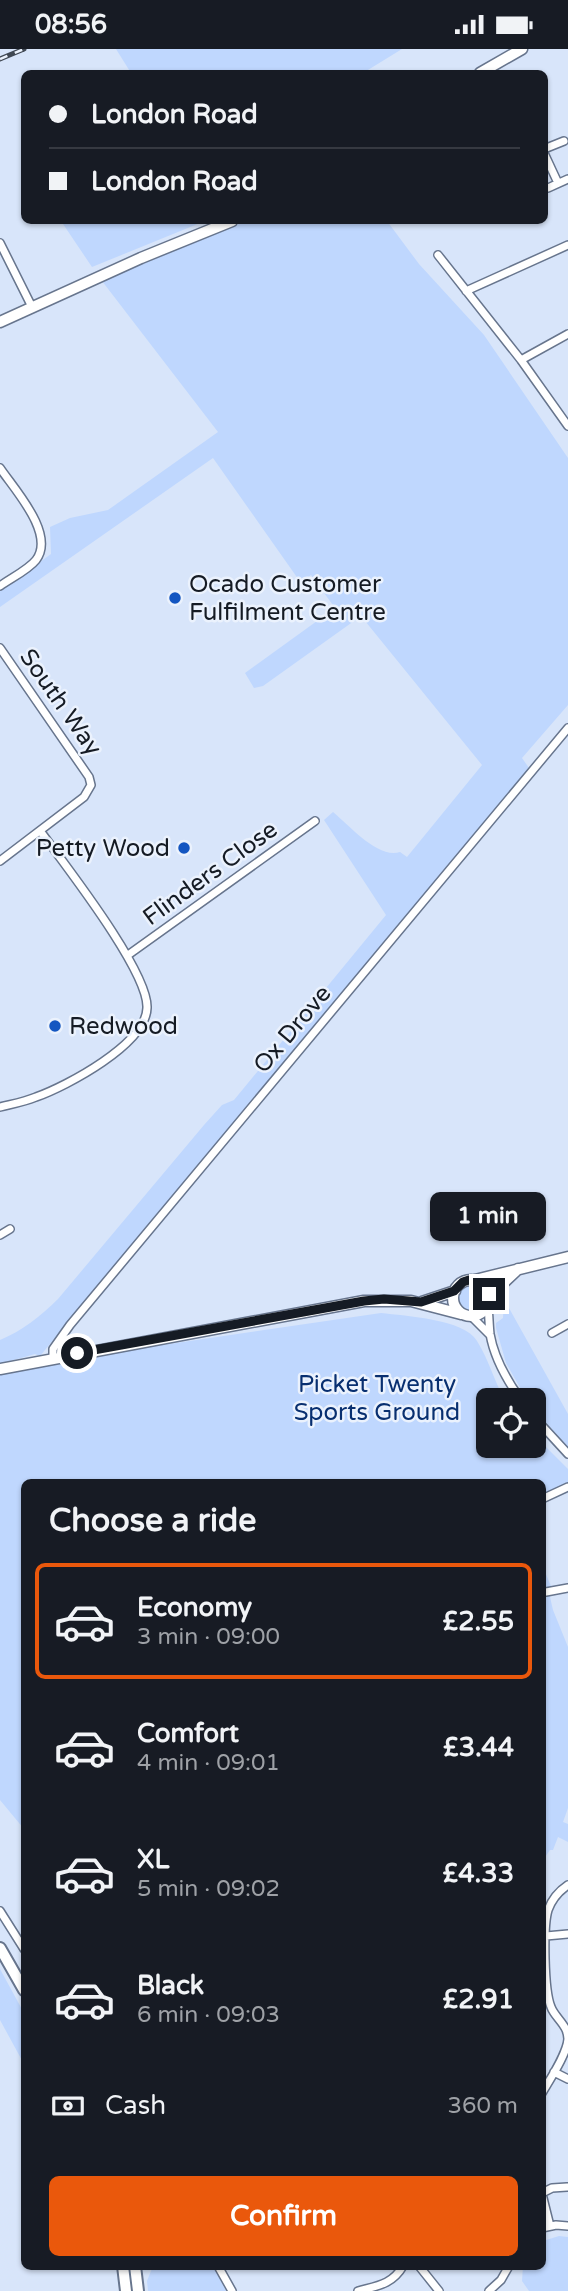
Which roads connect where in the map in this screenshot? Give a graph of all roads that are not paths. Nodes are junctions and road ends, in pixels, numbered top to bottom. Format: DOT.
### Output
graph roads {
  1 [pos="522,49"];
  2 [pos="485,70"];
  3 [pos="564,141"];
  4 [pos="548,149"];
  5 [pos="548,160"];
  6 [pos="568,179"];
  7 [pos="558,183"];
  8 [pos="548,188"];
  9 [pos="225,224"];
  10 [pos="0,243"];
  11 [pos="568,245"];
  12 [pos="438,255"];
  13 [pos="466,291"];
  14 [pos="32,307"];
  15 [pos="0,323"];
  16 [pos="568,334"];
  17 [pos="521,361"];
  18 [pos="568,426"];
  19 [pos="0,468"];
  20 [pos="0,586"];
  21 [pos="0,648"];
  22 [pos="568,728"];
  23 [pos="315,821"];
  24 [pos="41,832"];
  25 [pos="0,861"];
  26 [pos="128,955"];
  27 [pos="0,1107"];
  28 [pos="10,1229"];
  29 [pos="0,1235"];
  30 [pos="568,1257"];
  31 [pos="519,1269"];
  32 [pos="475,1280"];
  33 [pos="454,1291"];
  34 [pos="421,1302"];
  35 [pos="489,1303"];
  36 [pos="461,1314"];
  37 [pos="472,1317"];
  38 [pos="568,1324"];
  39 [pos="552,1333"];
  40 [pos="490,1335"];
  41 [pos="53,1358"];
  42 [pos="0,1369"];
  43 [pos="514,1388"];
  44 [pos="546,1430"];
  45 [pos="568,1454"];
  46 [pos="568,1487"];
  47 [pos="546,1497"];
  48 [pos="568,1588"];
  49 [pos="546,1592"];
  50 [pos="568,1885"];
  51 [pos="0,1911"];
  52 [pos="568,1934"];
  53 [pos="546,1936"];
  54 [pos="21,1944"];
  55 [pos="0,1948"];
  56 [pos="546,1981"];
  57 [pos="21,1985"];
  58 [pos="554,2013"];
  59 [pos="546,2014"];
  60 [pos="554,2072"];
  61 [pos="568,2079"];
  62 [pos="546,2086"];
  63 [pos="567,2187"];
  64 [pos="546,2192"];
  65 [pos="568,2226"];
  66 [pos="546,2227"];
  67 [pos="123,2270"];
  68 [pos="135,2270"];
  69 [pos="220,2270"];
  70 [pos="400,2270"];
  71 [pos="422,2270"];
  72 [pos="507,2270"];
  73 [pos="126,2291"];
  74 [pos="138,2291"];
  75 [pos="232,2291"];
  76 [pos="358,2291"];
  77 [pos="439,2291"];
  78 [pos="489,2291"];
  1 -- 2 [label="main road"];
  3 -- 4 [label="street"];
  5 -- 7 [label="street"];
  6 -- 7 [label="street"];
  7 -- 8 [label="street"];
  9 -- 14 [label="main road"];
  10 -- 14 [label="street"];
  11 -- 13 [label="street"];
  12 -- 13 [label="street"];
  13 -- 17 [label="street"];
  14 -- 15 [label="main road"];
  16 -- 17 [label="street"];
  17 -- 18 [label="street"];
  19 -- 20 [label="street"];
  21 -- 24 [label="street, South Way"];
  22 -- 41 [label="street, Ox Drove"];
  23 -- 26 [label="street, Flinders Close"];
  24 -- 25 [label="street, South Way"];
  24 -- 26 [label="street"];
  26 -- 27 [label="street"];
  28 -- 29 [label="street"];
  30 -- 31 [label="main road"];
  31 -- 32 [label="main road"];
  31 -- 35 [label="main road"];
  32 -- 33 [label="main road"];
  32 -- 35 [label="main road"];
  33 -- 34 [label="main road"];
  33 -- 36 [label="main road"];
  34 -- 36 [label="main road"];
  34 -- 41 [label="main road"];
  35 -- 37 [label="main road"];
  35 -- 40 [label="street"];
  36 -- 37 [label="main road"];
  37 -- 40 [label="street"];
  38 -- 39 [label="street"];
  40 -- 43 [label="street"];
  41 -- 42 [label="main road"];
  44 -- 45 [label="street"];
  46 -- 47 [label="street"];
  48 -- 49 [label="street"];
  50 -- 53 [label="street"];
  51 -- 54 [label="street"];
  52 -- 53 [label="street"];
  55 -- 57 [label="main road"];
  56 -- 58 [label="street"];
  58 -- 59 [label="street"];
  58 -- 60 [label="street"];
  60 -- 61 [label="street"];
  60 -- 62 [label="street"];
  63 -- 64 [label="street"];
  65 -- 66 [label="street"];
  67 -- 73 [label="main road"];
  68 -- 74 [label="main road"];
  69 -- 75 [label="street"];
  70 -- 76 [label="street"];
  71 -- 77 [label="street"];
  72 -- 78 [label="street"];
}
